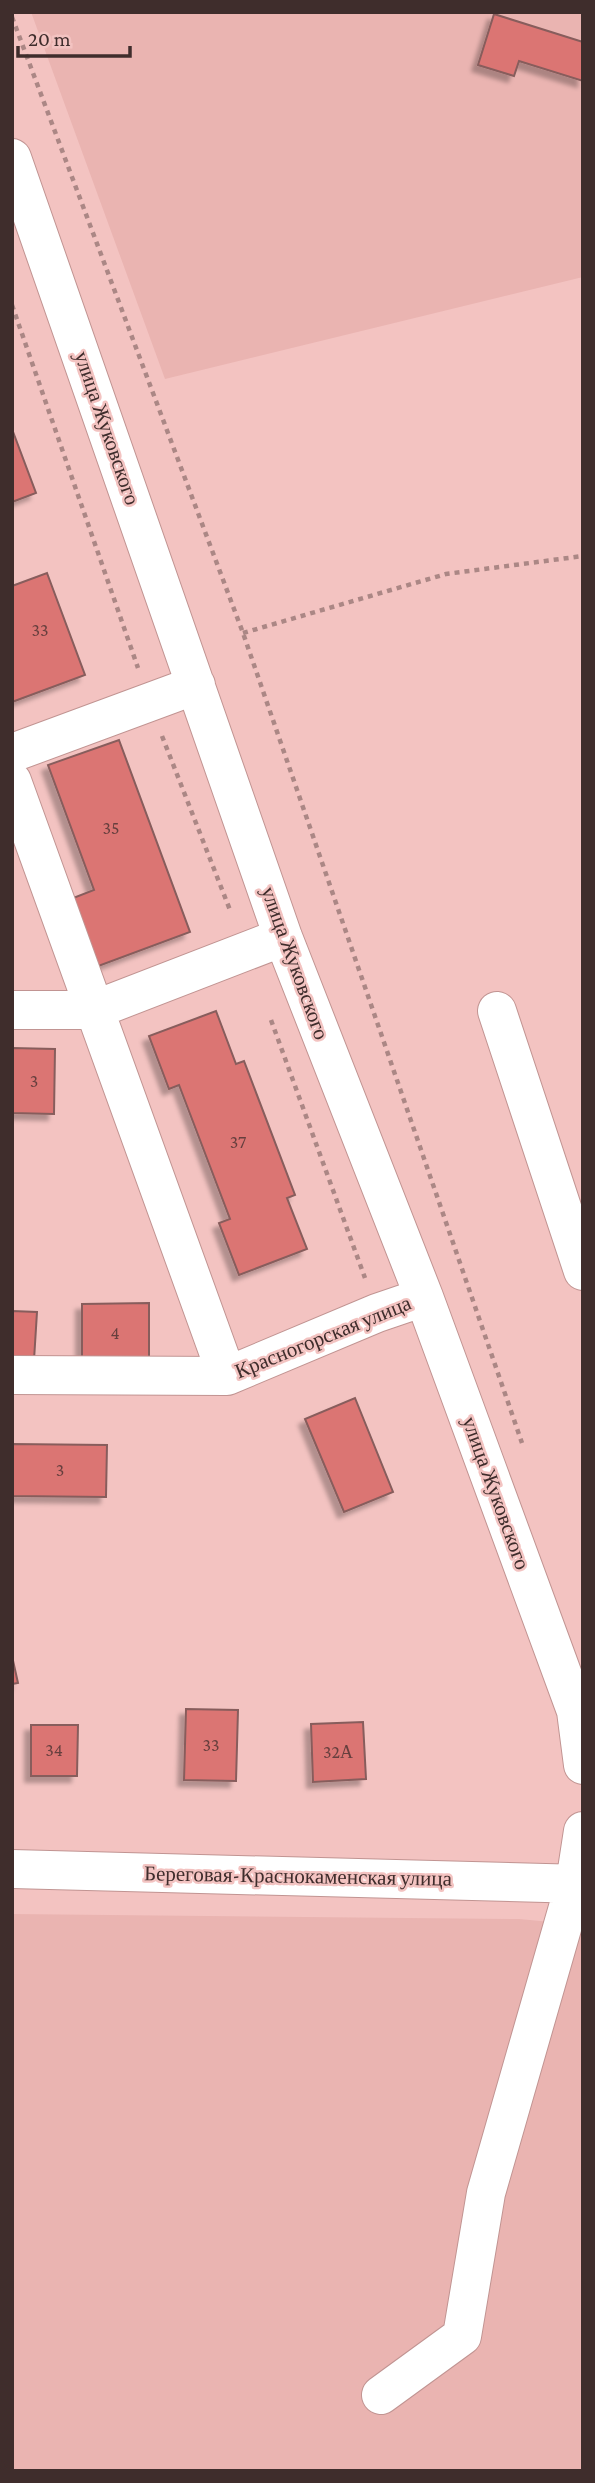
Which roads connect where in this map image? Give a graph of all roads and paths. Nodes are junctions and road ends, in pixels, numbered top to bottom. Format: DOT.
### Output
graph roads {
  1 [pos="12,17"];
  2 [pos="12,158"];
  3 [pos="12,305"];
  4 [pos="583,556"];
  5 [pos="243,633"];
  6 [pos="196,685"];
  7 [pos="150,701"];
  8 [pos="12,753"];
  9 [pos="12,782"];
  10 [pos="283,937"];
  11 [pos="246,952"];
  12 [pos="12,1010"];
  13 [pos="94,1010"];
  14 [pos="497,1011"];
  15 [pos="269,1016"];
  16 [pos="583,1271"];
  17 [pos="424,1297"];
  18 [pos="377,1312"];
  19 [pos="12,1375"];
  20 [pos="227,1376"];
  21 [pos="525,1452"];
  22 [pos="583,1765"];
  23 [pos="583,1831"];
  24 [pos="12,1869"];
  25 [pos="579,1884"];
  26 [pos="381,2395"];
  1 -- 5 [label="path"];
  2 -- 6 [label="street, улица Жуковского"];
  3 -- 7 [label="path"];
  4 -- 5 [label="path"];
  5 -- 21 [label="path"];
  6 -- 7 [label="street"];
  6 -- 10 [label="street, улица Жуковского"];
  7 -- 8 [label="street"];
  7 -- 11 [label="path"];
  9 -- 13 [label="street"];
  10 -- 11 [label="street"];
  10 -- 17 [label="street, улица Жуковского"];
  11 -- 13 [label="street"];
  12 -- 13 [label="street"];
  13 -- 20 [label="street"];
  14 -- 16 [label="street"];
  15 -- 18 [label="path"];
  17 -- 18 [label="street, Красногорская улица"];
  17 -- 22 [label="street, улица Жуковского"];
  18 -- 20 [label="street, Красногорская улица"];
  19 -- 20 [label="street, Красногорская улица"];
  23 -- 25 [label="street"];
  24 -- 25 [label="street, Береговая-Краснокаменская улица"];
  25 -- 26 [label="street"];
}
